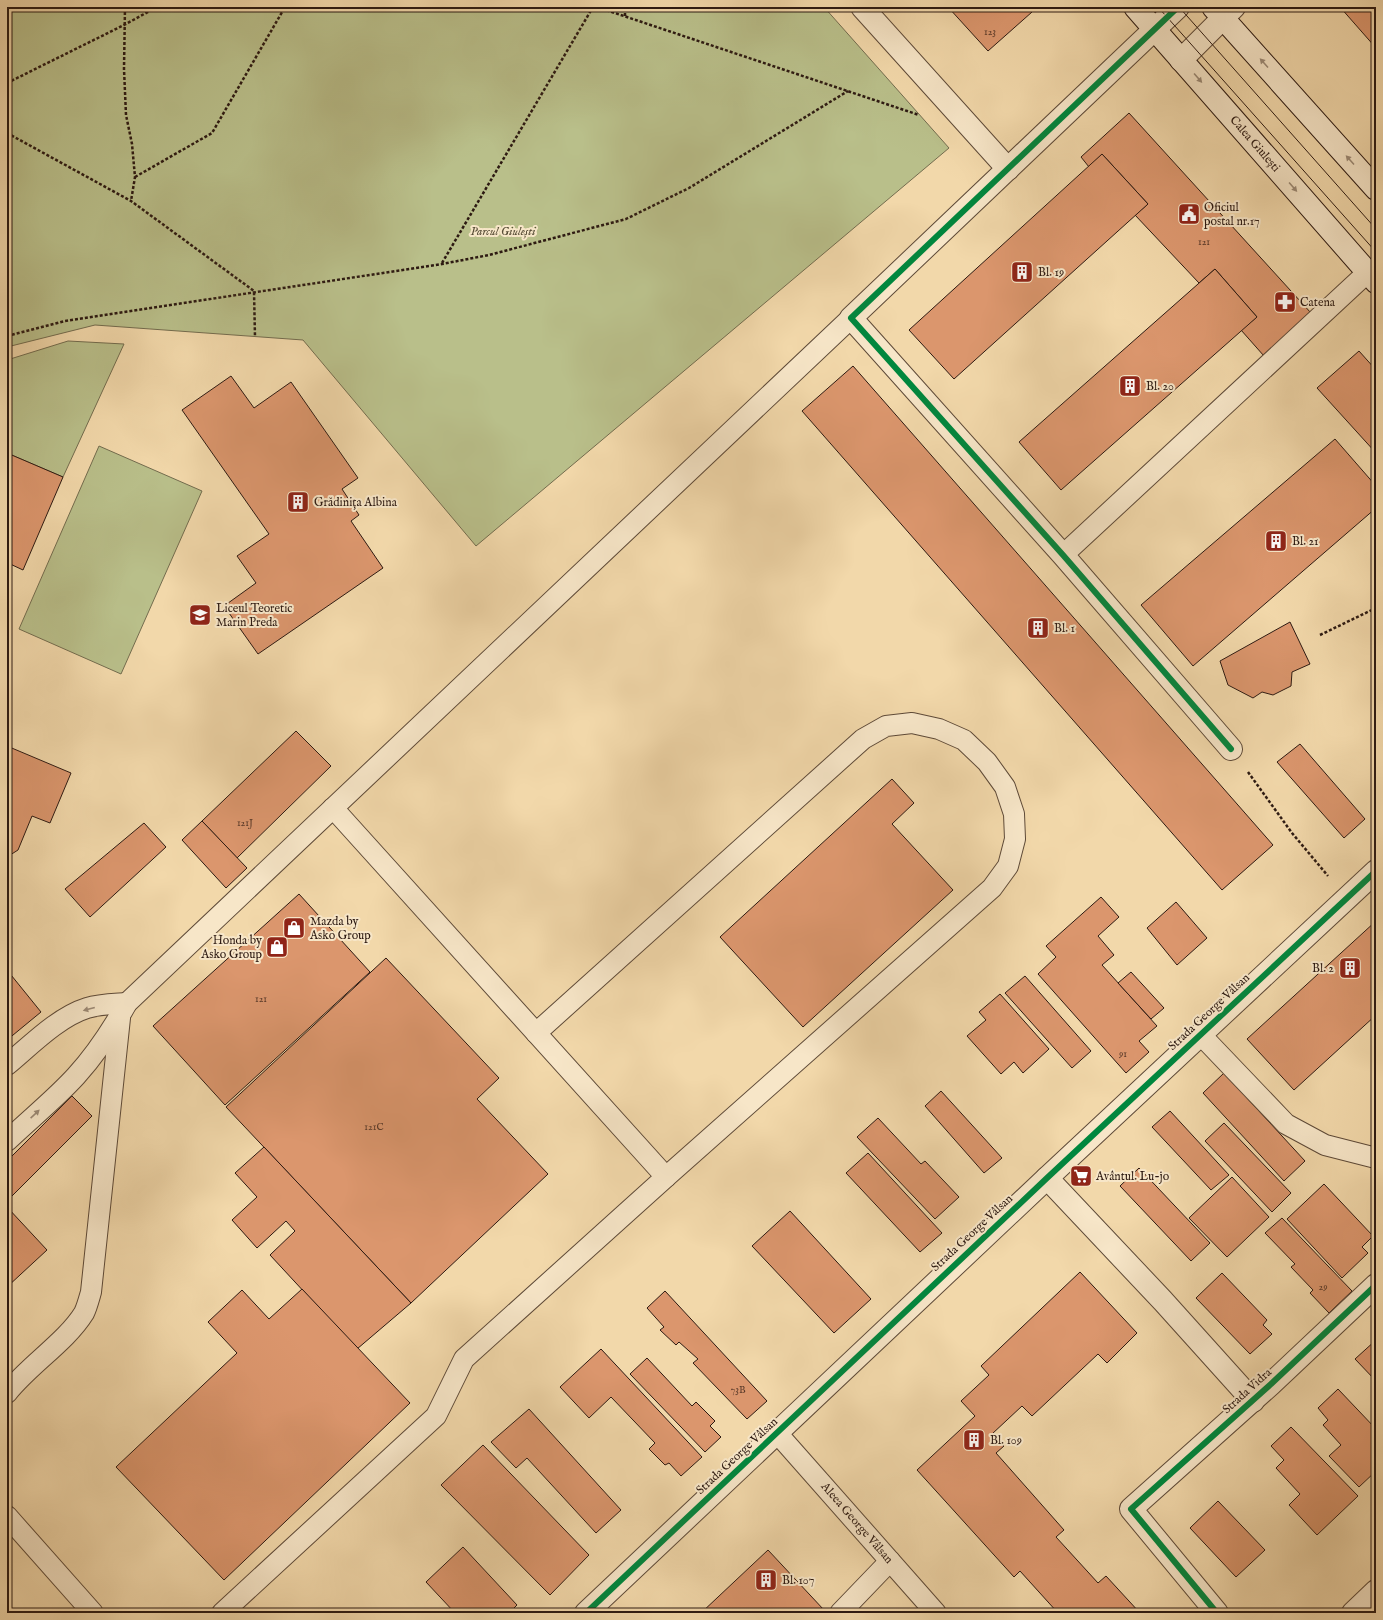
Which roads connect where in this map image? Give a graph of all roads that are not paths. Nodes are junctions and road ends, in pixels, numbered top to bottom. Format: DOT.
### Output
graph roads {
  1 [pos="862,7"];
  2 [pos="1135,7"];
  3 [pos="1178,7"];
  4 [pos="1224,11"];
  5 [pos="1155,30"];
  6 [pos="1181,60"];
  7 [pos="1008,169"];
  8 [pos="1376,189"];
  9 [pos="1372,277"];
  10 [pos="851,318"];
  11 [pos="1063,555"];
  12 [pos="1231,749"];
  13 [pos="333,808"];
  14 [pos="1376,871"];
  15 [pos="124,1009"];
  16 [pos="536,1033"];
  17 [pos="1202,1034"];
  18 [pos="7,1065"];
  19 [pos="7,1141"];
  20 [pos="1376,1158"];
  21 [pos="666,1177"];
  22 [pos="1047,1178"];
  23 [pos="1376,1285"];
  24 [pos="7,1394"];
  25 [pos="1253,1401"];
  26 [pos="777,1433"];
  27 [pos="7,1516"];
  28 [pos="890,1561"];
  29 [pos="1376,1591"];
  30 [pos="93,1613"];
  31 [pos="222,1613"];
  32 [pos="586,1613"];
  33 [pos="840,1613"];
  34 [pos="936,1613"];
  35 [pos="1218,1613"];
  36 [pos="1353,1613"];
  1 -- 7 [label="street"];
  2 -- 5 [label="street, Calea Giulești"];
  3 -- 5 [label="street"];
  4 -- 6 [label="street"];
  8 -- 4 [label="street, one-way"];
  5 -- 6 [label="street, Calea Giulești"];
  5 -- 7 [label="street"];
  6 -- 9 [label="street, Calea Giulești, one-way"];
  7 -- 10 [label="street"];
  9 -- 11 [label="lane"];
  10 -- 11 [label="street"];
  10 -- 13 [label="lane"];
  11 -- 12 [label="street"];
  13 -- 15 [label="lane"];
  13 -- 16 [label="lane"];
  14 -- 17 [label="street, Strada George Vâlsan"];
  15 -- 18 [label="lane, one-way"];
  19 -- 15 [label="lane, one-way"];
  15 -- 24 [label="lane"];
  16 -- 21 [label="lane"];
  16 -- 21 [label="lane"];
  17 -- 20 [label="lane"];
  17 -- 22 [label="street, Strada George Vâlsan"];
  21 -- 31 [label="lane"];
  22 -- 25 [label="street"];
  22 -- 26 [label="street, Strada George Vâlsan"];
  23 -- 25 [label="street, Strada Vidra"];
  25 -- 35 [label="street, Strada Vidra"];
  26 -- 28 [label="lane, Aleea George Vâlsan"];
  26 -- 32 [label="street, Strada George Vâlsan"];
  27 -- 30 [label="lane"];
  28 -- 33 [label="lane"];
  28 -- 34 [label="lane, Aleea George Vâlsan"];
  29 -- 36 [label="street"];
}
